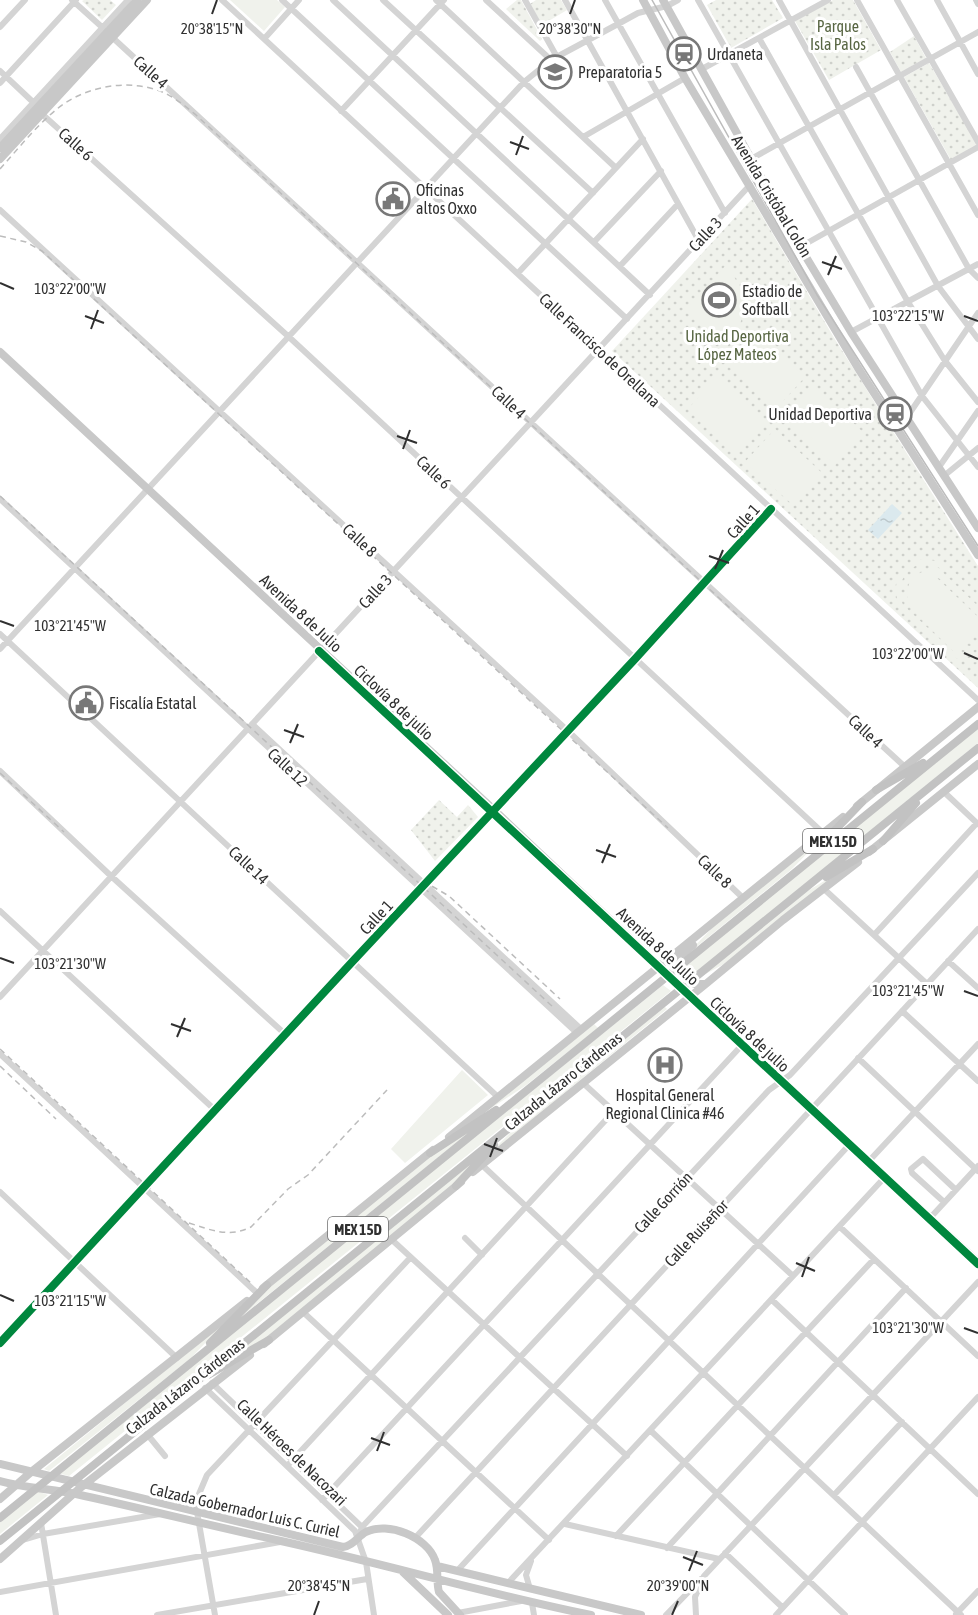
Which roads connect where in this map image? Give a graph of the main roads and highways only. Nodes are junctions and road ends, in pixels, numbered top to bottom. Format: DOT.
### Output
graph roads {
  1 [pos="137,0"];
  2 [pos="147,0"];
  3 [pos="665,3"];
  4 [pos="646,4"];
  5 [pos="38,108"];
  6 [pos="0,148"];
  7 [pos="0,159"];
  8 [pos="0,352"];
  9 [pos="978,528"];
  10 [pos="978,555"];
  11 [pos="978,707"];
  12 [pos="978,724"];
  13 [pos="978,748"];
  14 [pos="947,749"];
  15 [pos="978,764"];
  16 [pos="932,785"];
  17 [pos="876,790"];
  18 [pos="861,802"];
  19 [pos="883,841"];
  20 [pos="873,849"];
  21 [pos="796,872"];
  22 [pos="793,898"];
  23 [pos="723,914"];
  24 [pos="660,966"];
  25 [pos="707,983"];
  26 [pos="691,996"];
  27 [pos="529,1089"];
  28 [pos="515,1124"];
  29 [pos="430,1153"];
  30 [pos="456,1186"];
  31 [pos="978,1262"];
  32 [pos="267,1285"];
  33 [pos="269,1340"];
  34 [pos="193,1362"];
  35 [pos="178,1395"];
  36 [pos="0,1464"];
  37 [pos="30,1473"];
  38 [pos="0,1480"];
  39 [pos="16,1485"];
  40 [pos="83,1485"];
  41 [pos="73,1494"];
  42 [pos="2,1496"];
  43 [pos="0,1518"];
  44 [pos="0,1540"];
  45 [pos="0,1558"];
  46 [pos="438,1566"];
  47 [pos="402,1571"];
  48 [pos="437,1578"];
  49 [pos="459,1614"];
  50 [pos="447,1615"];
  51 [pos="591,1615"];
  52 [pos="640,1615"];
  1 -- 5 [label="main road"];
  2 -- 5 [label="main road"];
  3 -- 9 [label="main road, Avenida Cristóbal Colón"];
  4 -- 10 [label="main road, Avenida Cristóbal Colón"];
  5 -- 6 [label="main road"];
  5 -- 7 [label="main road"];
  8 -- 24 [label="main road, Avenida 8 de Julio"];
  11 -- 17 [label="main road, Calzada Lázaro Cárdenas"];
  12 -- 14 [label="highway, Calzada Lázaro Cárdenas / MEX 15D"];
  13 -- 16 [label="highway, Calzada Lázaro Cárdenas / MEX 15D"];
  14 -- 17 [label="highway"];
  14 -- 21 [label="highway, Calzada Lázaro Cárdenas / MEX 15D"];
  15 -- 19 [label="main road, Calzada Lázaro Cárdenas"];
  16 -- 19 [label="highway"];
  16 -- 22 [label="highway, Calzada Lázaro Cárdenas / MEX 15D"];
  17 -- 18 [label="main road, Calzada Lázaro Cárdenas"];
  18 -- 21 [label="highway"];
  18 -- 23 [label="main road, Calzada Lázaro Cárdenas"];
  19 -- 20 [label="main road, Calzada Lázaro Cárdenas"];
  20 -- 22 [label="highway"];
  20 -- 25 [label="main road, Calzada Lázaro Cárdenas"];
  21 -- 27 [label="highway, Calzada Lázaro Cárdenas / MEX 15D"];
  22 -- 28 [label="highway, Calzada Lázaro Cárdenas / MEX 15D"];
  23 -- 24 [label="main road, Calzada Lázaro Cárdenas"];
  23 -- 25 [label="main road"];
  24 -- 26 [label="main road, Avenida 8 de Julio"];
  24 -- 29 [label="main road, Calzada Lázaro Cárdenas"];
  25 -- 26 [label="main road, Calzada Lázaro Cárdenas"];
  26 -- 30 [label="main road, Calzada Lázaro Cárdenas"];
  26 -- 31 [label="main road, Avenida 8 de Julio"];
  27 -- 29 [label="highway"];
  27 -- 34 [label="highway, Calzada Lázaro Cárdenas / MEX 15D"];
  28 -- 30 [label="highway"];
  28 -- 35 [label="highway, Calzada Lázaro Cárdenas / MEX 15D"];
  29 -- 32 [label="main road, Calzada Lázaro Cárdenas"];
  30 -- 33 [label="main road, Calzada Lázaro Cárdenas"];
  32 -- 34 [label="highway"];
  32 -- 37 [label="main road, Calzada Lázaro Cárdenas"];
  33 -- 35 [label="highway"];
  33 -- 40 [label="main road, Calzada Lázaro Cárdenas"];
  34 -- 43 [label="highway, Calzada Lázaro Cárdenas / MEX 15D"];
  35 -- 44 [label="highway, Calzada Lázaro Cárdenas / MEX 15D"];
  36 -- 37 [label="main road, Calzada Gobernador Luis C. Curiel"];
  37 -- 39 [label="main road, Calzada Lázaro Cárdenas"];
  37 -- 40 [label="main road, Calzada Gobernador Luis C. Curiel"];
  38 -- 39 [label="main road, Calzada Gobernador Luis C. Curiel"];
  39 -- 41 [label="main road, Calzada Gobernador Luis C. Curiel"];
  39 -- 42 [label="main road, Calzada Lázaro Cárdenas"];
  40 -- 41 [label="main road, Calzada Lázaro Cárdenas"];
  40 -- 46 [label="main road, Calzada Gobernador Luis C. Curiel"];
  41 -- 45 [label="main road, Calzada Lázaro Cárdenas"];
  41 -- 47 [label="main road, Calzada Gobernador Luis C. Curiel"];
  46 -- 48 [label="main road"];
  46 -- 52 [label="main road"];
  47 -- 48 [label="main road, Calzada Gobernador Luis C. Curiel"];
  47 -- 50 [label="main road"];
  48 -- 49 [label="main road"];
  48 -- 51 [label="main road, Calzada Gobernador Luis C. Curiel"];
}
